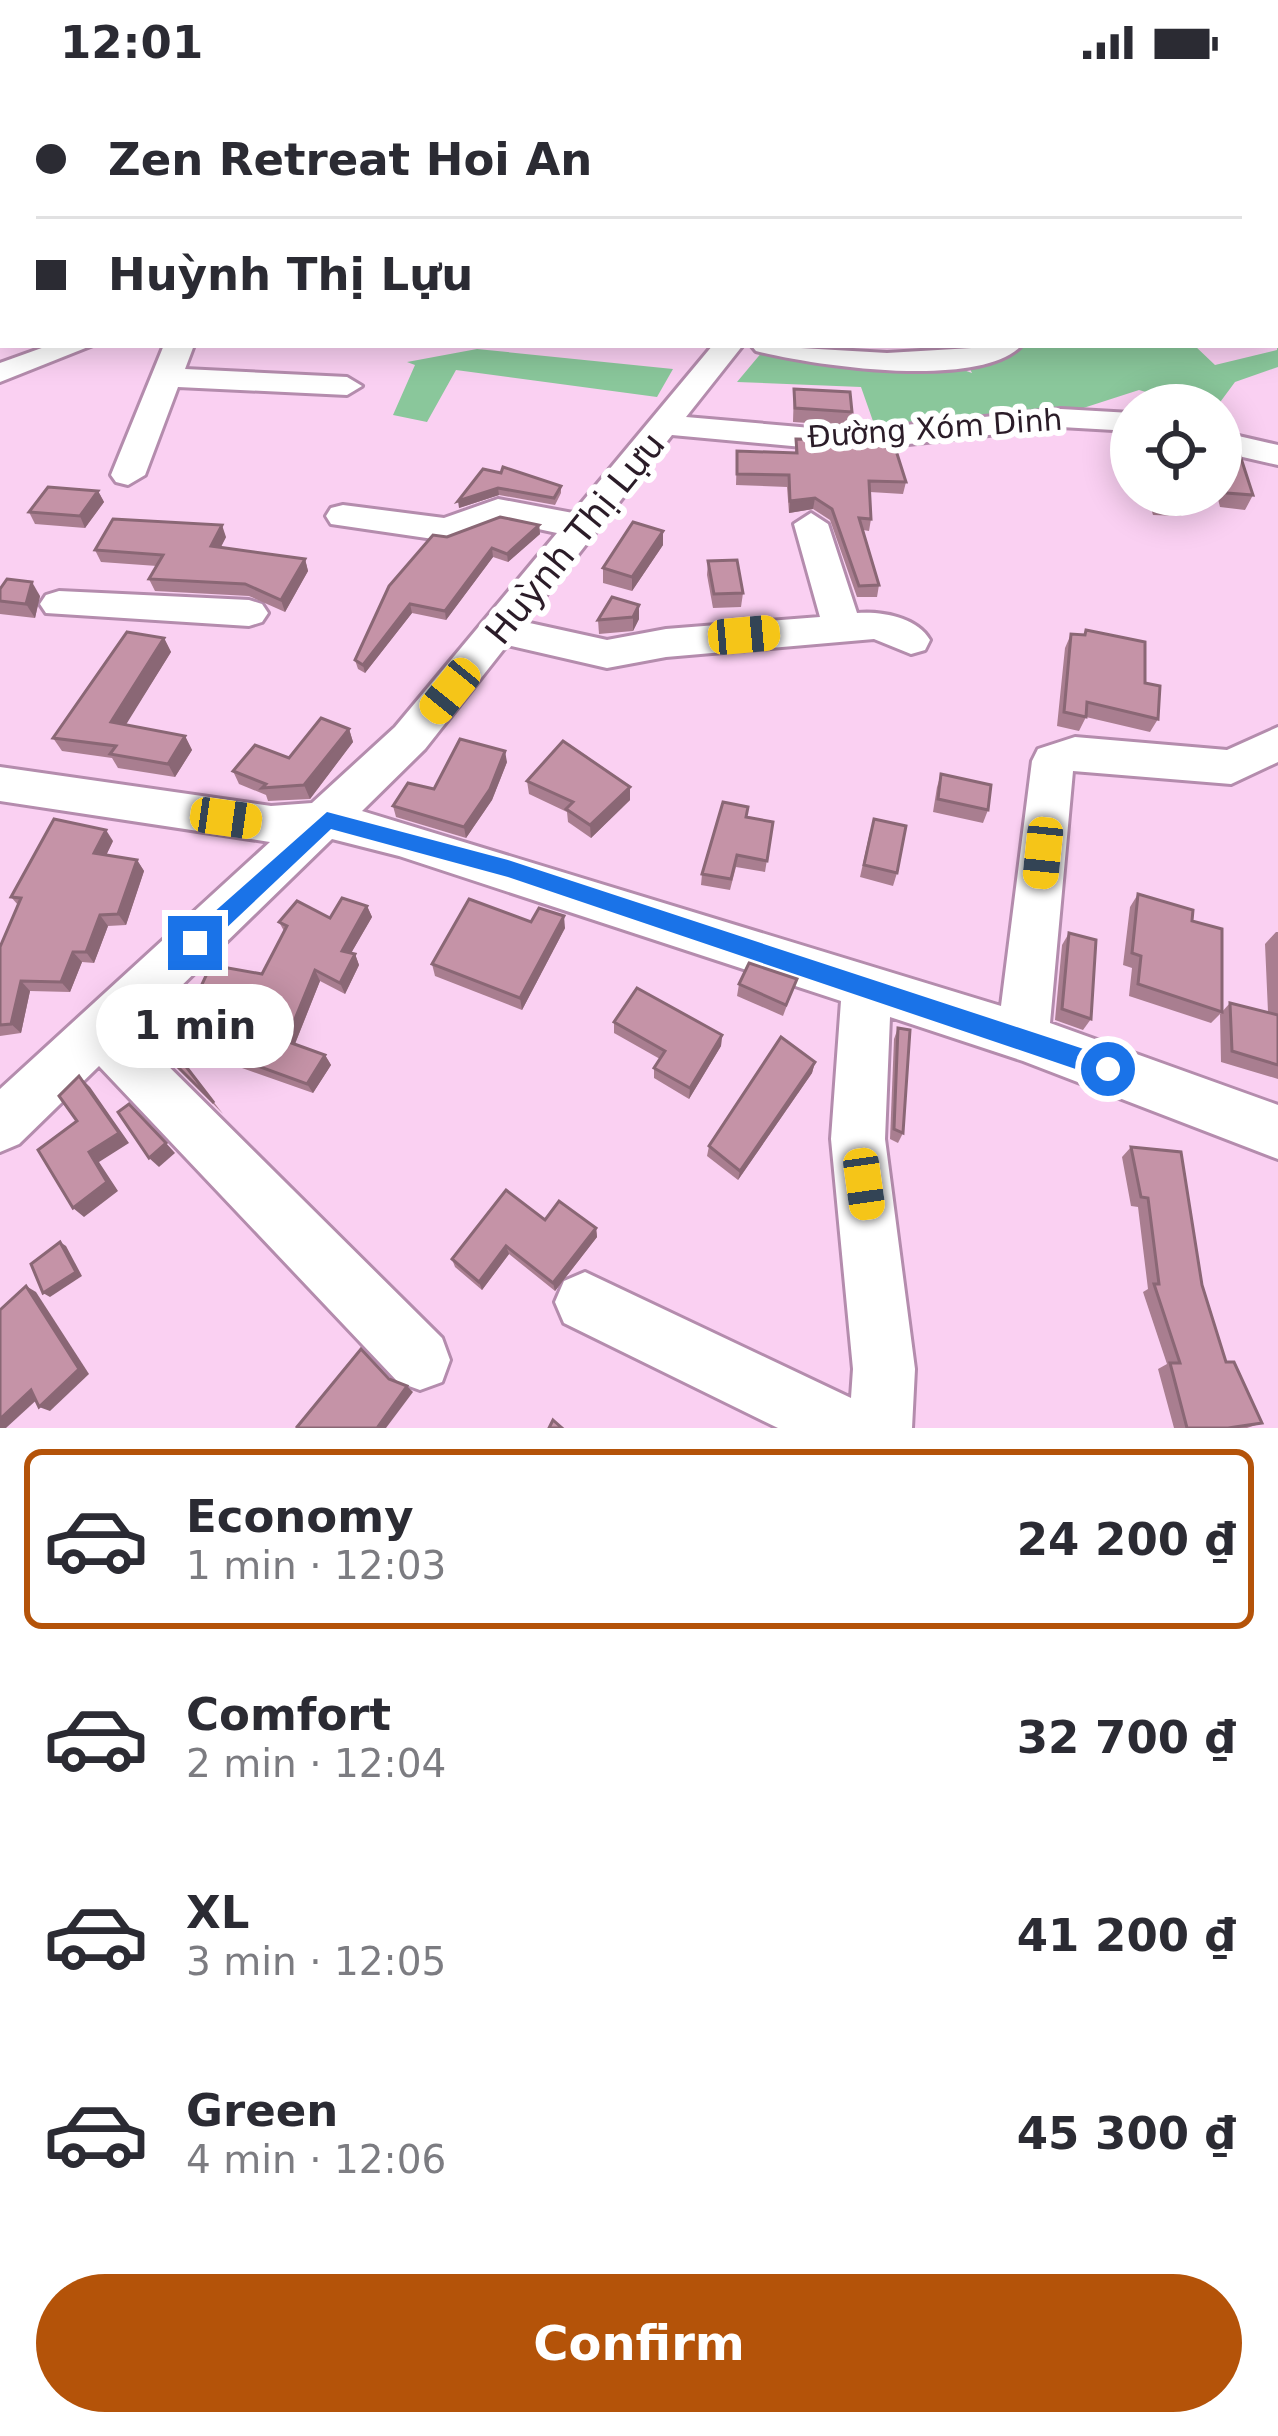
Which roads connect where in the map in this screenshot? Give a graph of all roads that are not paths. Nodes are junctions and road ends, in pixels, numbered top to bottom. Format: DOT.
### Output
graph roads {
  1 [pos="70,348"];
  2 [pos="178,348"];
  3 [pos="726,348"];
  4 [pos="784,348"];
  5 [pos="995,348"];
  6 [pos="0,373"];
  7 [pos="165,377"];
  8 [pos="347,386"];
  9 [pos="1110,421"];
  10 [pos="668,424"];
  11 [pos="1242,447"];
  12 [pos="1278,455"];
  13 [pos="128,475"];
  14 [pos="343,515"];
  15 [pos="811,524"];
  16 [pos="585,527"];
  17 [pos="59,604"];
  18 [pos="249,613"];
  19 [pos="842,627"];
  20 [pos="499,630"];
  21 [pos="911,640"];
  22 [pos="1278,743"];
  23 [pos="0,784"];
  24 [pos="327,820"];
  25 [pos="866,989"];
  26 [pos="100,1032"];
  27 [pos="1023,1037"];
  28 [pos="0,1125"];
  29 [pos="1278,1132"];
  30 [pos="585,1302"];
  31 [pos="420,1360"];
  32 [pos="844,1428"];
  33 [pos="881,1428"];
  1 -- 6 [label="street"];
  2 -- 7 [label="street"];
  3 -- 10 [label="street, Huỳnh Thị Lựu"];
  4 -- 5 [label="street"];
  7 -- 8 [label="street"];
  7 -- 13 [label="street"];
  9 -- 10 [label="street, Đường Xóm Dinh"];
  10 -- 16 [label="street, Huỳnh Thị Lựu"];
  11 -- 12 [label="street"];
  14 -- 16 [label="street"];
  15 -- 19 [label="street"];
  16 -- 20 [label="street, Huỳnh Thị Lựu"];
  17 -- 18 [label="street"];
  19 -- 20 [label="street"];
  19 -- 21 [label="street"];
  20 -- 24 [label="street, Huỳnh Thị Lựu"];
  22 -- 27 [label="street"];
  23 -- 24 [label="street"];
  24 -- 25 [label="street"];
  24 -- 26 [label="street, Huỳnh Thị Lựu"];
  25 -- 27 [label="street"];
  25 -- 33 [label="street"];
  26 -- 28 [label="street, Huỳnh Thị Lựu"];
  26 -- 31 [label="street"];
  27 -- 29 [label="street"];
  30 -- 32 [label="street"];
}
